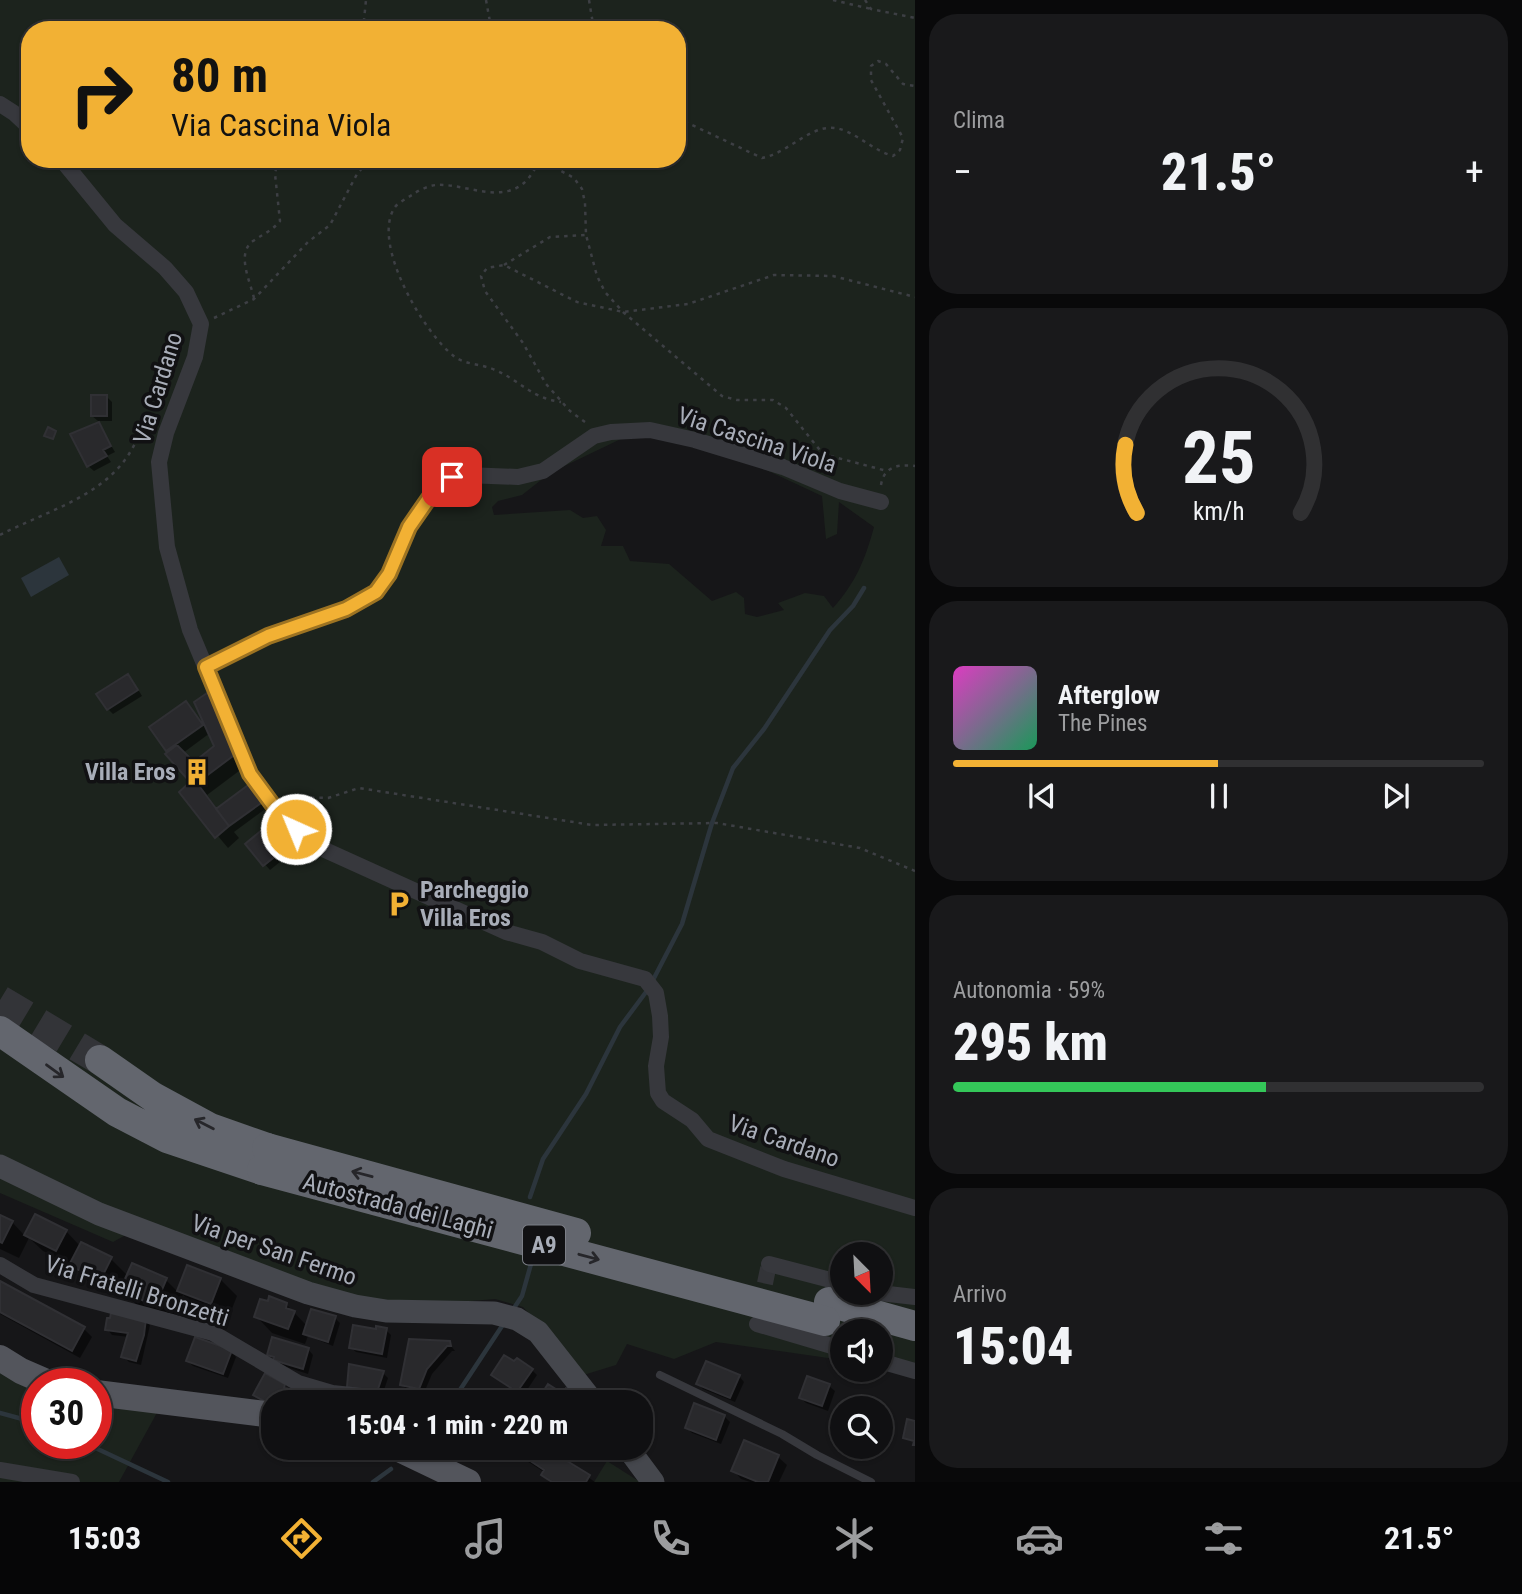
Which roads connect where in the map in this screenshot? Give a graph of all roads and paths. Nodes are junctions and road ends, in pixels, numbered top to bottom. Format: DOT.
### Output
graph roads {
  1 [pos="366,0"];
  2 [pos="486,0"];
  3 [pos="589,0"];
  4 [pos="832,0"];
  5 [pos="865,0"];
  6 [pos="871,9"];
  7 [pos="915,18"];
  8 [pos="364,21"];
  9 [pos="489,21"];
  10 [pos="592,21"];
  11 [pos="915,86"];
  12 [pos="0,104"];
  13 [pos="21,120"];
  14 [pos="686,122"];
  15 [pos="68,168"];
  16 [pos="276,168"];
  17 [pos="362,168"];
  18 [pos="534,168"];
  19 [pos="555,168"];
  20 [pos="586,235"];
  21 [pos="504,265"];
  22 [pos="915,297"];
  23 [pos="254,299"];
  24 [pos="623,313"];
  25 [pos="201,324"];
  26 [pos="191,367"];
  27 [pos="561,402"];
  28 [pos="594,436"];
  29 [pos="915,466"];
  30 [pos="887,471"];
  31 [pos="881,502"];
  32 [pos="0,535"];
  33 [pos="206,667"];
  34 [pos="279,791"];
  35 [pos="915,871"];
  36 [pos="0,1031"];
  37 [pos="100,1060"];
  38 [pos="265,1159"];
  39 [pos="0,1166"];
  40 [pos="915,1208"];
  41 [pos="769,1264"];
  42 [pos="0,1265"];
  43 [pos="893,1294"];
  44 [pos="915,1297"];
  45 [pos="830,1301"];
  46 [pos="830,1301"];
  47 [pos="836,1306"];
  48 [pos="846,1306"];
  49 [pos="850,1319"];
  50 [pos="757,1324"];
  51 [pos="915,1326"];
  52 [pos="893,1340"];
  53 [pos="830,1345"];
  54 [pos="915,1346"];
  55 [pos="0,1358"];
  56 [pos="893,1364"];
  57 [pos="21,1371"];
  58 [pos="915,1371"];
  59 [pos="660,1375"];
  60 [pos="322,1390"];
  61 [pos="584,1390"];
  62 [pos="112,1395"];
  63 [pos="261,1414"];
  64 [pos="436,1460"];
  65 [pos="637,1460"];
  66 [pos="0,1470"];
  67 [pos="72,1482"];
  68 [pos="468,1482"];
  69 [pos="653,1482"];
  70 [pos="871,1482"];
  1 -- 8 [label="path"];
  2 -- 9 [label="path"];
  3 -- 10 [label="path"];
  4 -- 6 [label="path"];
  5 -- 6 [label="path"];
  6 -- 7 [label="path"];
  11 -- 14 [label="path"];
  12 -- 13 [label="street"];
  15 -- 25 [label="street, Via Cardano"];
  16 -- 23 [label="path"];
  17 -- 23 [label="path"];
  18 -- 27 [label="path"];
  19 -- 20 [label="path"];
  20 -- 21 [label="path"];
  20 -- 24 [label="path"];
  21 -- 24 [label="path"];
  21 -- 27 [label="path"];
  22 -- 24 [label="path"];
  23 -- 25 [label="path"];
  24 -- 30 [label="path"];
  25 -- 26 [label="street, Via Cardano"];
  26 -- 32 [label="path"];
  26 -- 33 [label="street, Via Cardano"];
  27 -- 28 [label="path"];
  28 -- 31 [label="street, Via Cascina Viola"];
  28 -- 33 [label="street, Via Cascina Viola"];
  29 -- 30 [label="path"];
  30 -- 31 [label="path"];
  33 -- 40 [label="street, Via Cardano"];
  34 -- 35 [label="path"];
  36 -- 38 [label="highway, Autostrada dei Laghi / A9, one-way"];
  38 -- 37 [label="highway, Autostrada dei Laghi / A9, one-way"];
  38 -- 45 [label="highway, Autostrada dei Laghi / A9, bridge"];
  39 -- 61 [label="main road, Via per San Fermo"];
  41 -- 46 [label="street"];
  42 -- 60 [label="street, Via Fratelli Bronzetti"];
  43 -- 44 [label="street"];
  47 -- 49 [label="highway, Autostrada dei Laghi / A9"];
  48 -- 51 [label="highway, Autostrada dei Laghi / A9"];
  50 -- 53 [label="street"];
  52 -- 54 [label="highway"];
  55 -- 57 [label="main road"];
  56 -- 58 [label="street"];
  59 -- 70 [label="lane"];
  62 -- 63 [label="main road"];
  64 -- 68 [label="main road"];
  65 -- 69 [label="main road"];
  66 -- 67 [label="street"];
}
